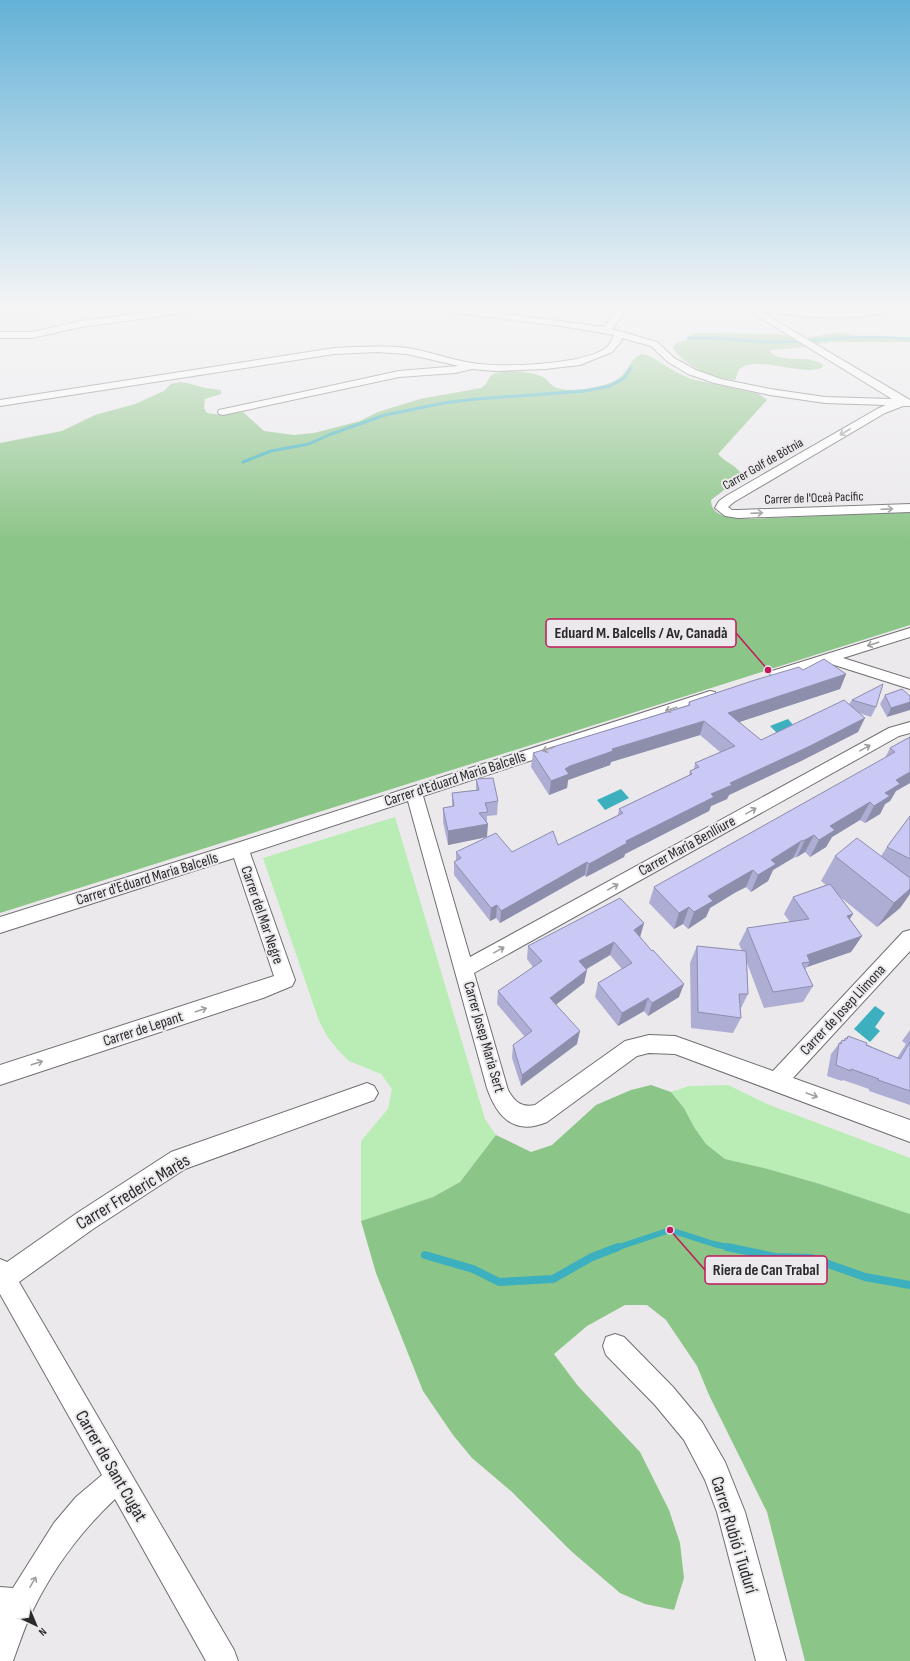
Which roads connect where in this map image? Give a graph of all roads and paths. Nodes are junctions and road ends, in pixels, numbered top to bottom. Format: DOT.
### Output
graph roads {
  1 [pos="107,387"];
  2 [pos="338,387"];
  3 [pos="747,387"];
  4 [pos="882,387"];
  5 [pos="908,402"];
  6 [pos="0,403"];
  7 [pos="223,412"];
  8 [pos="721,507"];
  9 [pos="910,508"];
  10 [pos="910,632"];
  11 [pos="828,658"];
  12 [pos="760,680"];
  13 [pos="910,684"];
  14 [pos="722,692"];
  15 [pos="910,727"];
  16 [pos="414,792"];
  17 [pos="240,850"];
  18 [pos="0,925"];
  19 [pos="910,938"];
  20 [pos="465,969"];
  21 [pos="285,980"];
  22 [pos="0,1075"];
  23 [pos="776,1082"];
  24 [pos="368,1093"];
  25 [pos="910,1131"];
  26 [pos="1,1277"];
  27 [pos="615,1346"];
  28 [pos="118,1478"];
  29 [pos="10,1602"];
  30 [pos="0,1656"];
  31 [pos="223,1661"];
  32 [pos="771,1661"];
  1 -- 6 [label="street"];
  2 -- 7 [label="street"];
  3 -- 5 [label="street"];
  4 -- 5 [label="street"];
  5 -- 8 [label="street, Carrer Golf de Bòtnia, one-way"];
  8 -- 9 [label="street, Carrer de l'Oceà Pacífic, one-way"];
  10 -- 11 [label="street, one-way"];
  11 -- 12 [label="street"];
  11 -- 13 [label="street"];
  14 -- 16 [label="street, Carrer d'Eduard Maria Balcells, one-way"];
  20 -- 15 [label="street, Carrer Maria Benlliure, one-way"];
  16 -- 17 [label="street, Carrer d'Eduard Maria Balcells"];
  16 -- 20 [label="street, Carrer Josep Maria Sert"];
  17 -- 18 [label="street, Carrer d'Eduard Maria Balcells"];
  17 -- 21 [label="street, Carrer del Mar Negre"];
  19 -- 23 [label="street, Carrer de Josep Llimona"];
  20 -- 23 [label="street, Carrer Josep Maria Sert"];
  22 -- 21 [label="street, Carrer de Lepant, one-way"];
  23 -- 25 [label="street, Carrer Josep Maria Sert, one-way"];
  24 -- 26 [label="street, Carrer Frederic Marès"];
  26 -- 28 [label="street, Carrer de Sant Cugat"];
  27 -- 32 [label="street, Carrer Rubió i Tudurí"];
  29 -- 28 [label="street, one-way"];
  28 -- 31 [label="street, Carrer de Sant Cugat"];
  29 -- 30 [label="street"];
}
